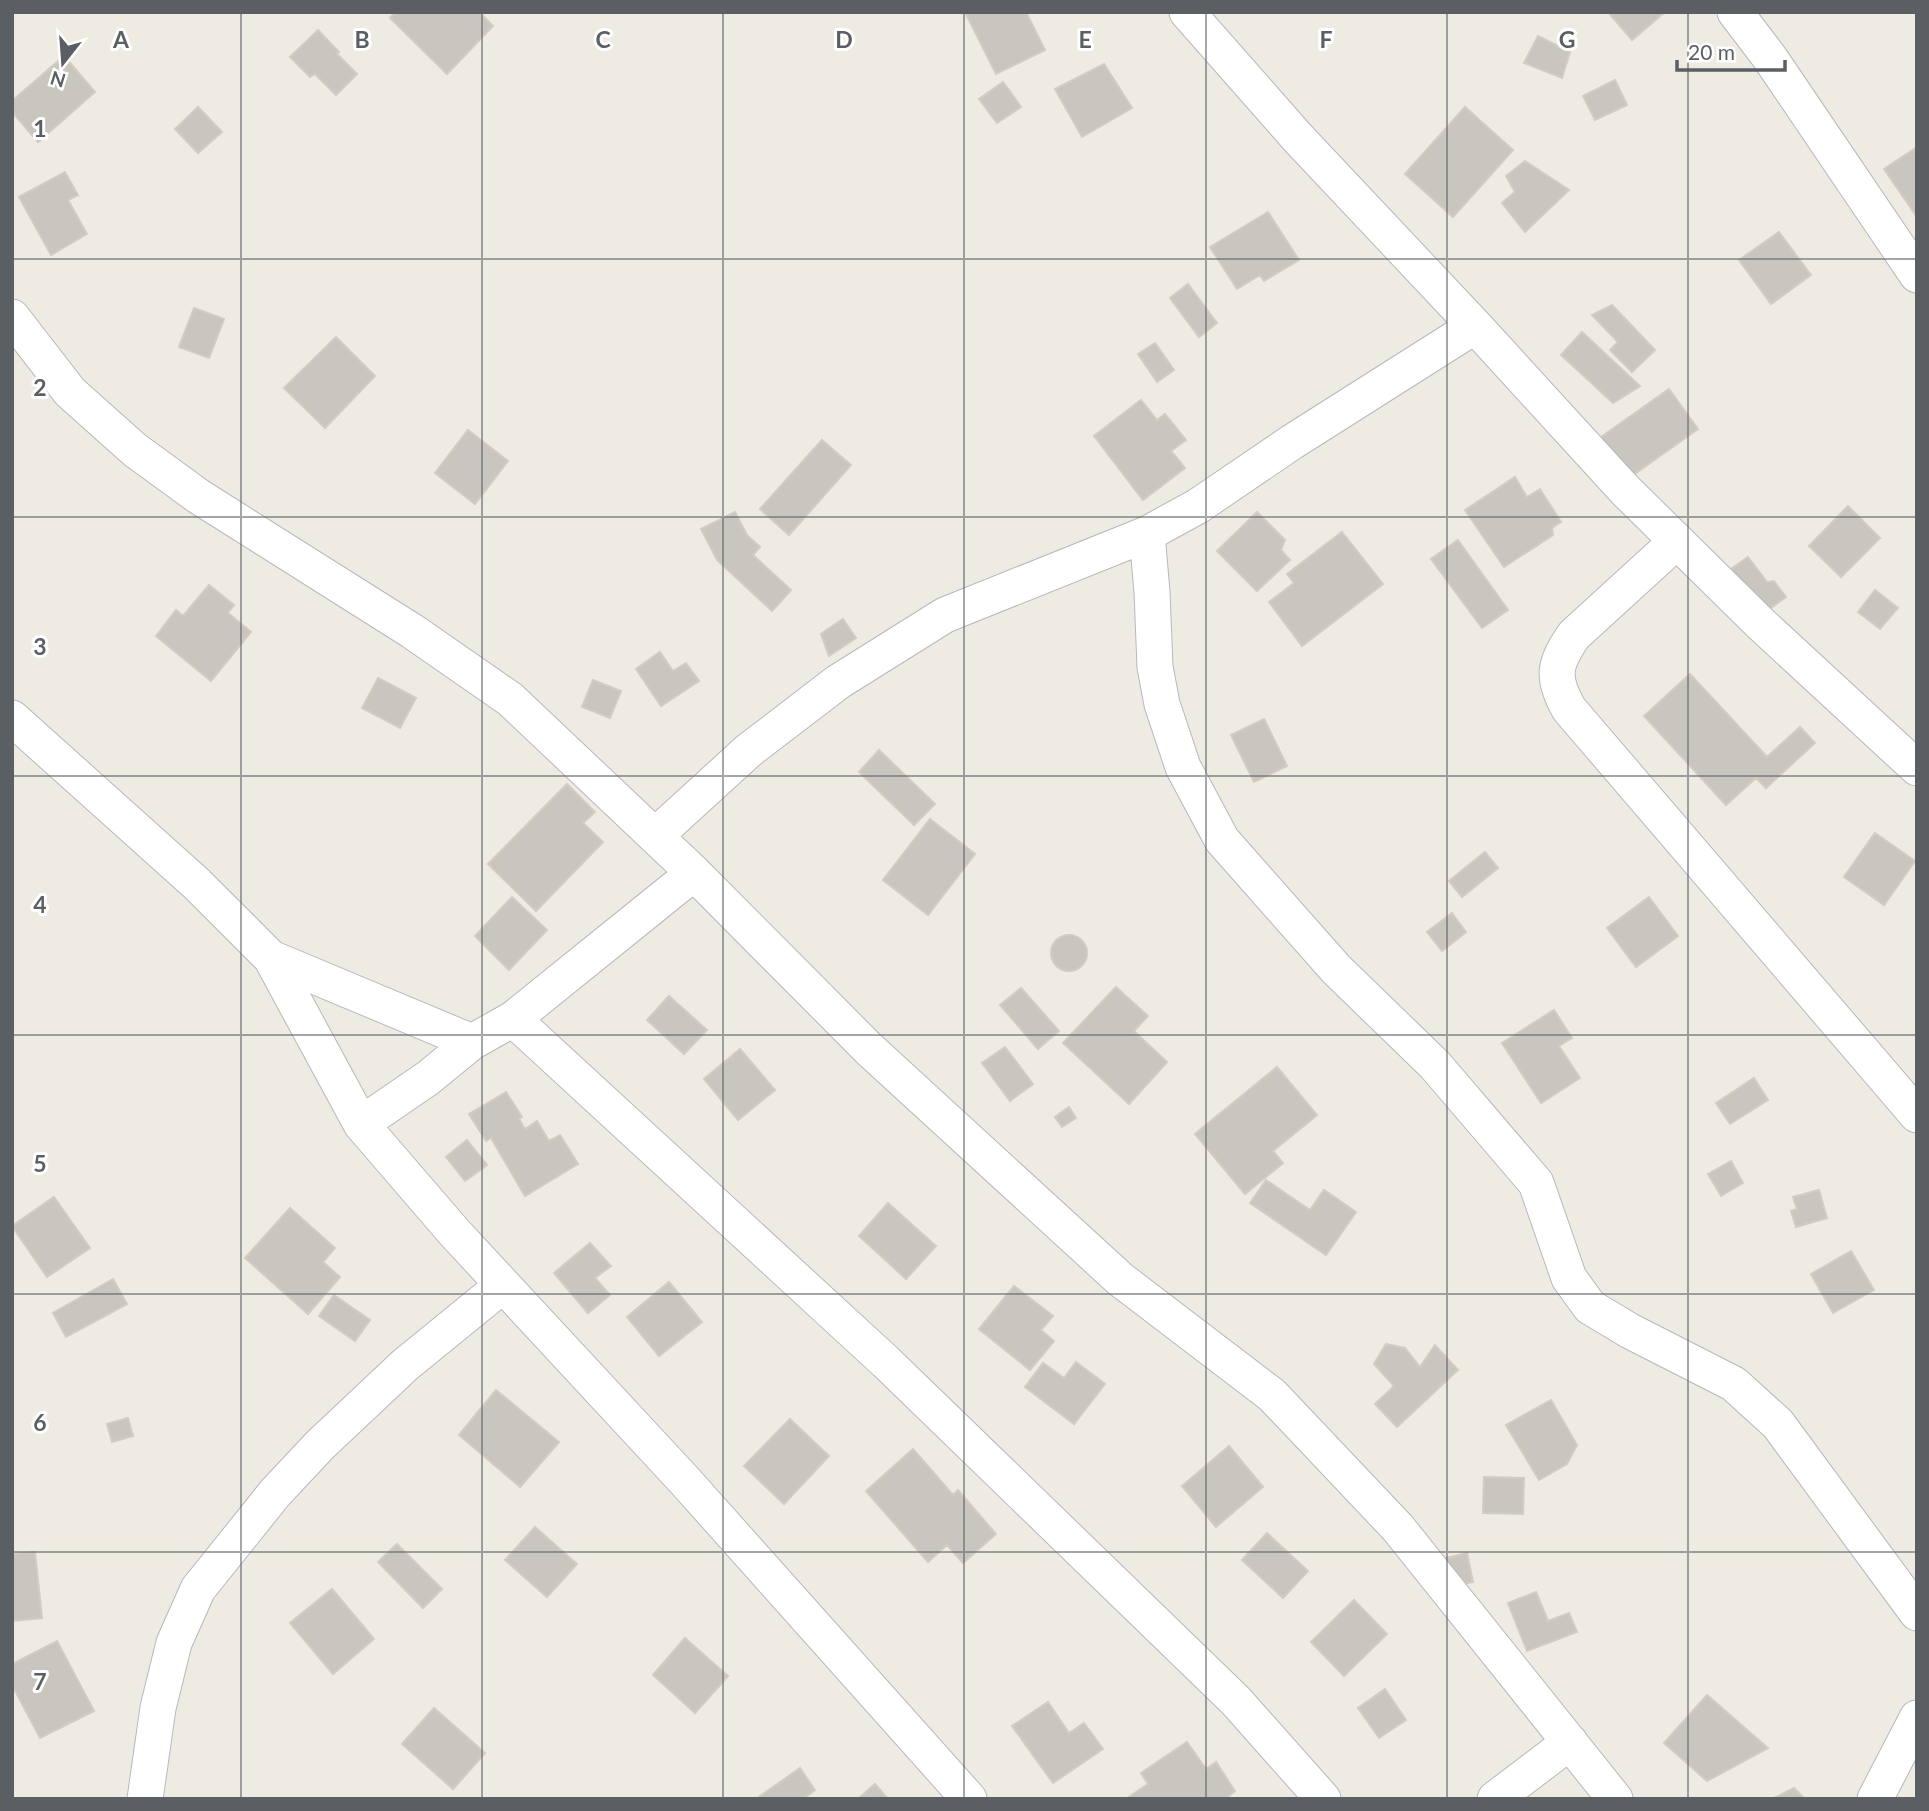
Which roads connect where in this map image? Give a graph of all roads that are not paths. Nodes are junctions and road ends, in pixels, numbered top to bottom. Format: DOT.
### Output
graph roads {
  1 [pos="1187,12"];
  2 [pos="1735,12"];
  3 [pos="1917,275"];
  4 [pos="12,317"];
  5 [pos="1475,326"];
  6 [pos="1147,534"];
  7 [pos="1677,541"];
  8 [pos="12,718"];
  9 [pos="1917,768"];
  10 [pos="655,836"];
  11 [pos="694,873"];
  12 [pos="271,958"];
  13 [pos="513,1019"];
  14 [pos="472,1042"];
  15 [pos="1917,1115"];
  16 [pos="361,1124"];
  17 [pos="503,1285"];
  18 [pos="1917,1613"];
  19 [pos="1917,1718"];
  20 [pos="1570,1742"];
  21 [pos="145,1799"];
  22 [pos="969,1799"];
  23 [pos="1323,1799"];
  24 [pos="1495,1799"];
  25 [pos="1615,1799"];
  26 [pos="1875,1799"];
  1 -- 5 [label="street"];
  2 -- 3 [label="street"];
  4 -- 10 [label="street"];
  5 -- 6 [label="street"];
  5 -- 7 [label="street"];
  6 -- 10 [label="street"];
  6 -- 18 [label="street"];
  7 -- 9 [label="street"];
  7 -- 15 [label="street"];
  8 -- 12 [label="street"];
  10 -- 11 [label="street"];
  11 -- 13 [label="street"];
  11 -- 20 [label="street"];
  12 -- 14 [label="street"];
  12 -- 16 [label="street"];
  13 -- 14 [label="street"];
  13 -- 23 [label="street"];
  14 -- 16 [label="street"];
  16 -- 17 [label="street"];
  17 -- 21 [label="street"];
  17 -- 22 [label="street"];
  19 -- 26 [label="street"];
  20 -- 24 [label="street"];
  20 -- 25 [label="street"];
}
